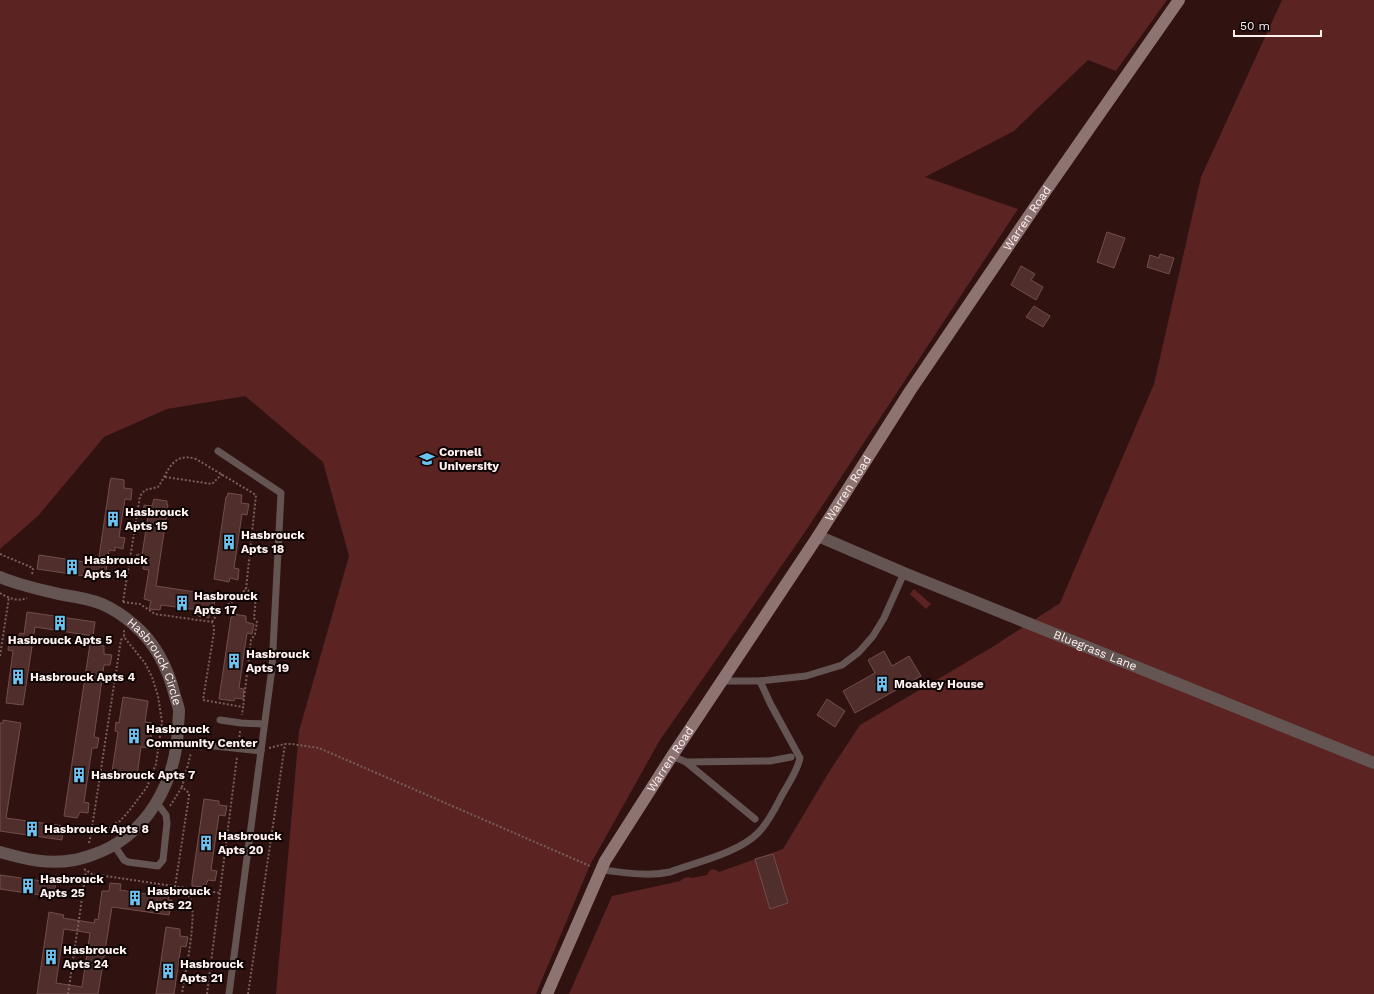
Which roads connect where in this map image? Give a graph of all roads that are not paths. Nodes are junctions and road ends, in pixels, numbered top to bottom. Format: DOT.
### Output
graph roads {
  1 [pos="1179,0"];
  2 [pos="218,451"];
  3 [pos="818,536"];
  4 [pos="904,573"];
  5 [pos="0,577"];
  6 [pos="721,681"];
  7 [pos="760,681"];
  8 [pos="220,720"];
  9 [pos="264,724"];
  10 [pos="178,742"];
  11 [pos="261,751"];
  12 [pos="672,756"];
  13 [pos="791,757"];
  14 [pos="686,762"];
  15 [pos="1374,763"];
  16 [pos="156,803"];
  17 [pos="755,819"];
  18 [pos="114,845"];
  19 [pos="0,852"];
  20 [pos="601,870"];
  21 [pos="229,994"];
  22 [pos="547,994"];
  1 -- 3 [label="street, Warren Road"];
  2 -- 9 [label="lane"];
  3 -- 4 [label="street, Bluegrass Lane"];
  3 -- 6 [label="street, Warren Road"];
  4 -- 7 [label="lane"];
  4 -- 15 [label="street, Bluegrass Lane"];
  5 -- 10 [label="street, Hasbrouck Circle"];
  6 -- 7 [label="lane"];
  6 -- 12 [label="street, Warren Road"];
  7 -- 20 [label="lane"];
  8 -- 9 [label="lane"];
  9 -- 11 [label="lane"];
  10 -- 11 [label="lane"];
  10 -- 16 [label="street, Hasbrouck Circle"];
  11 -- 21 [label="lane"];
  12 -- 14 [label="lane"];
  12 -- 20 [label="street, Warren Road"];
  13 -- 14 [label="lane"];
  14 -- 17 [label="lane"];
  16 -- 18 [label="street, Hasbrouck Circle"];
  16 -- 18 [label="lane"];
  18 -- 19 [label="street, Hasbrouck Circle"];
  20 -- 22 [label="street, Warren Road"];
}
